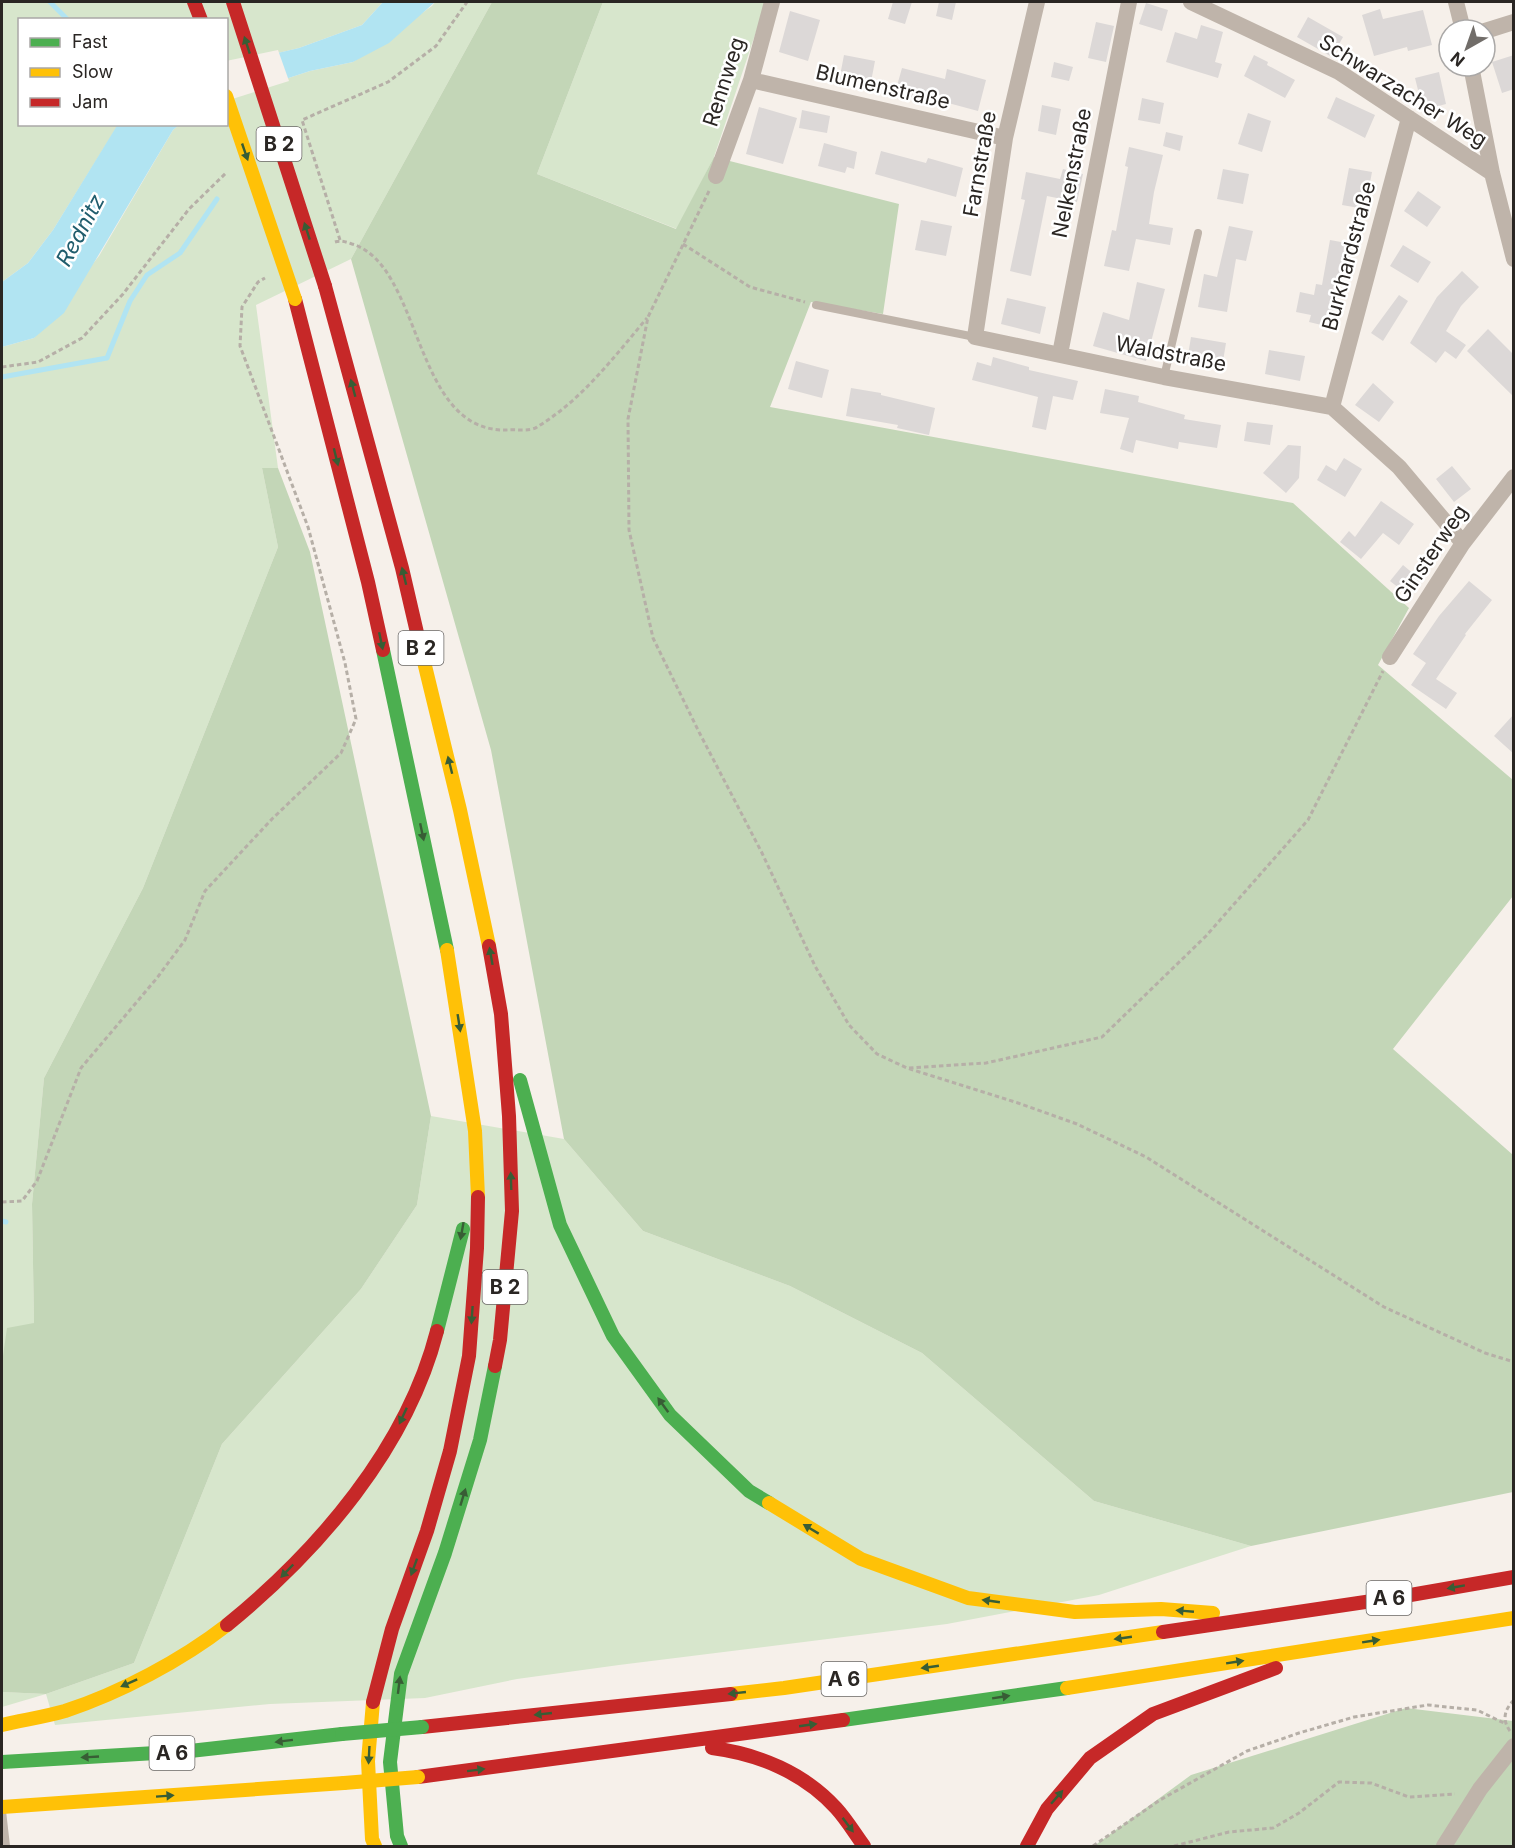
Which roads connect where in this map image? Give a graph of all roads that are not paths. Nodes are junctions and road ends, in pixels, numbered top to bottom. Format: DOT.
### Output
graph roads {
  1 [pos="194,2"];
  2 [pos="233,2"];
  3 [pos="772,2"];
  4 [pos="1037,2"];
  5 [pos="1130,2"];
  6 [pos="1191,2"];
  7 [pos="1456,2"];
  8 [pos="200,18"];
  9 [pos="1460,18"];
  10 [pos="1514,22"];
  11 [pos="1497,27"];
  12 [pos="1472,78"];
  13 [pos="751,80"];
  14 [pos="228,102"];
  15 [pos="1409,117"];
  16 [pos="1005,138"];
  17 [pos="1492,173"];
  18 [pos="716,176"];
  19 [pos="1198,233"];
  20 [pos="1514,259"];
  21 [pos="816,305"];
  22 [pos="975,337"];
  23 [pos="1060,354"];
  24 [pos="1164,376"];
  25 [pos="1332,407"];
  26 [pos="1514,477"];
  27 [pos="1463,543"];
  28 [pos="1390,657"];
  29 [pos="501,1014"];
  30 [pos="475,1131"];
  31 [pos="1514,1577"];
  32 [pos="1264,1617"];
  33 [pos="1514,1618"];
  34 [pos="1314,1650"];
  35 [pos="2,1725"];
  36 [pos="1514,1746"];
  37 [pos="625,1752"];
  38 [pos="2,1762"];
  39 [pos="2,1807"];
  40 [pos="6,1846"];
  41 [pos="375,1846"];
  42 [pos="401,1846"];
  43 [pos="864,1846"];
  44 [pos="1027,1846"];
  45 [pos="1444,1846"];
  1 -- 8 [label="highway"];
  29 -- 2 [label="highway, B 2, one-way, bridge"];
  3 -- 13 [label="street, Rennweg"];
  4 -- 16 [label="street, Farnstraße"];
  5 -- 23 [label="street, Nelkenstraße"];
  6 -- 15 [label="street, Schwarzacher Weg"];
  7 -- 9 [label="street"];
  10 -- 11 [label="street"];
  12 -- 17 [label="street"];
  13 -- 16 [label="street, Blumenstraße"];
  13 -- 18 [label="street, Rennweg"];
  14 -- 30 [label="highway, B 2, one-way, bridge"];
  15 -- 17 [label="street, Schwarzacher Weg"];
  15 -- 25 [label="street, Burkhardstraße"];
  16 -- 22 [label="street, Farnstraße"];
  17 -- 20 [label="street"];
  19 -- 24 [label="lane"];
  21 -- 22 [label="lane, Waldstraße"];
  22 -- 23 [label="street, Waldstraße"];
  23 -- 24 [label="street, Waldstraße"];
  24 -- 25 [label="street, Waldstraße"];
  25 -- 27 [label="street"];
  26 -- 27 [label="street, Ginsterweg"];
  27 -- 28 [label="street, Ginsterweg"];
  32 -- 29 [label="highway, one-way"];
  42 -- 29 [label="highway, B 2, one-way"];
  30 -- 35 [label="highway, one-way"];
  30 -- 41 [label="highway, B 2, one-way"];
  31 -- 32 [label="highway, A 6, one-way"];
  32 -- 38 [label="highway, A 6, one-way, bridge"];
  34 -- 33 [label="highway, A 6, one-way"];
  37 -- 34 [label="highway, A 6, one-way"];
  44 -- 34 [label="highway, one-way"];
  36 -- 45 [label="street"];
  39 -- 37 [label="highway, A 6, one-way, bridge"];
  37 -- 43 [label="highway, one-way"];
  39 -- 40 [label="lane"];
}
